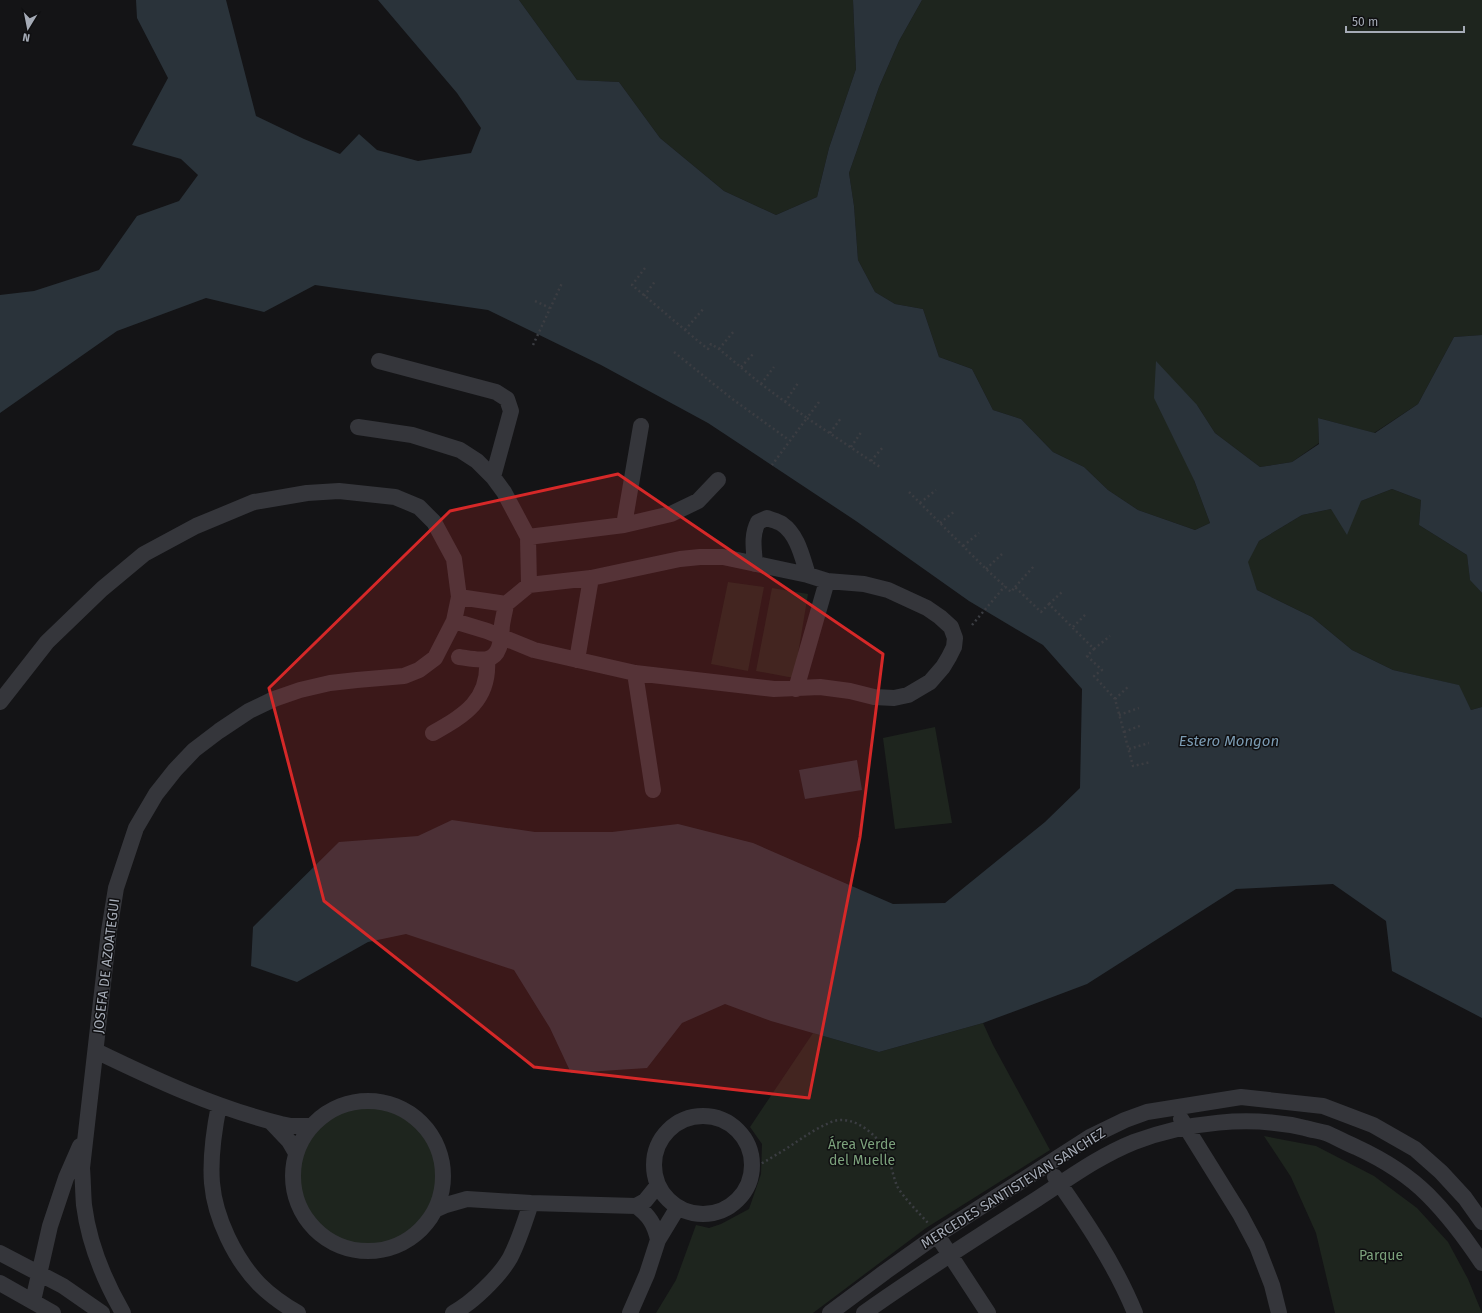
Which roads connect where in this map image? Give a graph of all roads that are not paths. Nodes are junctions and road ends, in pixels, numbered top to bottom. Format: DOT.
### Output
graph roads {
  1 [pos="379,361"];
  2 [pos="641,426"];
  3 [pos="358,427"];
  4 [pos="494,477"];
  5 [pos="718,480"];
  6 [pos="624,525"];
  7 [pos="528,537"];
  8 [pos="755,564"];
  9 [pos="808,575"];
  10 [pos="591,578"];
  11 [pos="827,581"];
  12 [pos="530,585"];
  13 [pos="459,597"];
  14 [pos="506,604"];
  15 [pos="454,621"];
  16 [pos="502,636"];
  17 [pos="459,657"];
  18 [pos="487,659"];
  19 [pos="577,660"];
  20 [pos="635,673"];
  21 [pos="796,689"];
  22 [pos="0,702"];
  23 [pos="433,732"];
  24 [pos="653,790"];
  25 [pos="96,1051"];
  26 [pos="219,1105"];
  27 [pos="1174,1107"];
  28 [pos="271,1122"];
  29 [pos="312,1126"];
  30 [pos="1186,1128"];
  31 [pos="86,1132"];
  32 [pos="296,1153"];
  33 [pos="1047,1165"];
  34 [pos="444,1184"];
  35 [pos="1060,1184"];
  36 [pos="658,1185"];
  37 [pos="467,1199"];
  38 [pos="531,1203"];
  39 [pos="636,1206"];
  40 [pos="678,1207"];
  41 [pos="436,1209"];
  42 [pos="1482,1222"];
  43 [pos="937,1235"];
  44 [pos="658,1240"];
  45 [pos="0,1253"];
  46 [pos="951,1254"];
  47 [pos="1482,1263"];
  48 [pos="39,1273"];
  49 [pos="0,1283"];
  50 [pos="33,1301"];
  51 [pos="53,1313"];
  52 [pos="102,1313"];
  53 [pos="123,1313"];
  54 [pos="298,1313"];
  55 [pos="453,1313"];
  56 [pos="630,1313"];
  57 [pos="830,1313"];
  58 [pos="864,1313"];
  59 [pos="988,1313"];
  60 [pos="1134,1313"];
  61 [pos="1279,1313"];
  1 -- 4 [label="street"];
  2 -- 6 [label="street"];
  3 -- 4 [label="street"];
  4 -- 7 [label="street"];
  5 -- 6 [label="street"];
  6 -- 7 [label="street"];
  7 -- 12 [label="street"];
  8 -- 9 [label="street"];
  8 -- 9 [label="street"];
  8 -- 10 [label="street"];
  9 -- 11 [label="street"];
  10 -- 12 [label="street"];
  10 -- 19 [label="street"];
  11 -- 21 [label="street"];
  11 -- 21 [label="street"];
  12 -- 14 [label="street"];
  13 -- 14 [label="street"];
  13 -- 15 [label="street, JOSEFA DE AZOATEGUI"];
  13 -- 22 [label="street, JOSEFA DE AZOATEGUI"];
  14 -- 16 [label="street"];
  15 -- 16 [label="street"];
  15 -- 25 [label="street, JOSEFA DE AZOATEGUI"];
  16 -- 18 [label="street"];
  16 -- 19 [label="street"];
  17 -- 18 [label="street"];
  18 -- 23 [label="street"];
  19 -- 20 [label="street"];
  20 -- 21 [label="street"];
  20 -- 24 [label="street"];
  25 -- 26 [label="street"];
  25 -- 31 [label="street, JOSEFA DE AZOATEGUI"];
  26 -- 28 [label="street"];
  26 -- 54 [label="street"];
  27 -- 30 [label="street"];
  27 -- 33 [label="street, MERCEDES SANTISTEVAN SANCHEZ"];
  27 -- 42 [label="street, MERCEDES SANTISTEVAN SANCHEZ"];
  28 -- 29 [label="street"];
  28 -- 32 [label="street"];
  29 -- 32 [label="street"];
  29 -- 34 [label="street"];
  30 -- 35 [label="street, MERCEDES SANTISTEVAN SANCHEZ"];
  30 -- 47 [label="street, MERCEDES SANTISTEVAN SANCHEZ"];
  30 -- 61 [label="street"];
  31 -- 48 [label="street"];
  31 -- 53 [label="street, JOSEFA DE AZOATEGUI"];
  32 -- 41 [label="street"];
  33 -- 35 [label="street"];
  33 -- 43 [label="street, MERCEDES SANTISTEVAN SANCHEZ"];
  34 -- 37 [label="street"];
  34 -- 41 [label="street"];
  35 -- 46 [label="street, MERCEDES SANTISTEVAN SANCHEZ"];
  35 -- 60 [label="street"];
  36 -- 39 [label="street"];
  36 -- 40 [label="street"];
  36 -- 40 [label="street"];
  37 -- 38 [label="street"];
  37 -- 41 [label="street"];
  38 -- 39 [label="street"];
  38 -- 55 [label="street"];
  39 -- 44 [label="street"];
  40 -- 44 [label="street"];
  43 -- 46 [label="street"];
  43 -- 57 [label="street, MERCEDES SANTISTEVAN SANCHEZ"];
  44 -- 56 [label="street"];
  45 -- 48 [label="street"];
  46 -- 58 [label="street, MERCEDES SANTISTEVAN SANCHEZ"];
  46 -- 59 [label="street"];
  48 -- 50 [label="street"];
  48 -- 52 [label="street"];
  49 -- 50 [label="street"];
  50 -- 51 [label="street"];
}
